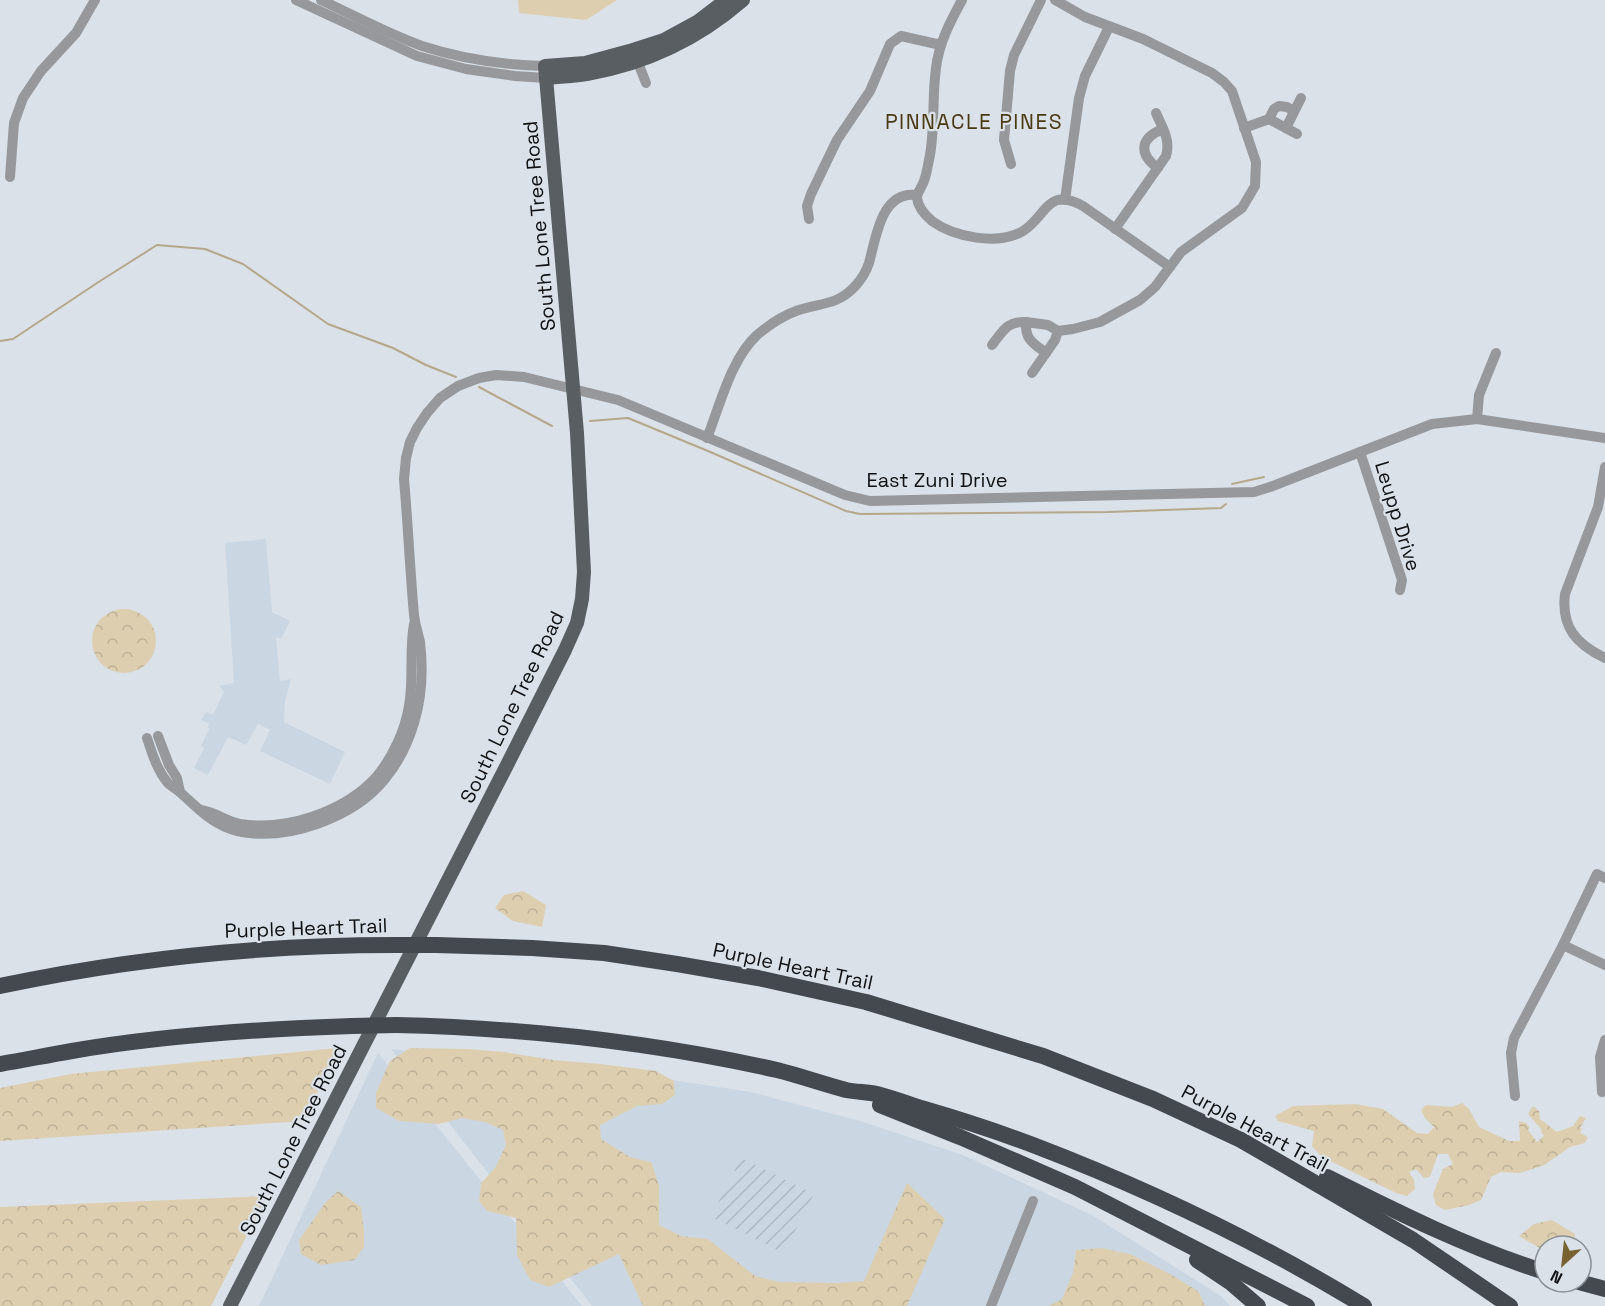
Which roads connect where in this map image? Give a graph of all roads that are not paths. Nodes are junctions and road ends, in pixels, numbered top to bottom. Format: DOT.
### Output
graph roads {
  1 [pos="94,0"];
  2 [pos="296,0"];
  3 [pos="321,0"];
  4 [pos="726,0"];
  5 [pos="743,0"];
  6 [pos="962,0"];
  7 [pos="1041,0"];
  8 [pos="1055,0"];
  9 [pos="1108,27"];
  10 [pos="941,45"];
  11 [pos="636,56"];
  12 [pos="545,72"];
  13 [pos="646,83"];
  14 [pos="1301,98"];
  15 [pos="1294,111"];
  16 [pos="1156,113"];
  17 [pos="1269,119"];
  18 [pos="1244,128"];
  19 [pos="1286,128"];
  20 [pos="1163,129"];
  21 [pos="1297,134"];
  22 [pos="1011,164"];
  23 [pos="1158,168"];
  24 [pos="10,177"];
  25 [pos="917,195"];
  26 [pos="1065,200"];
  27 [pos="809,219"];
  28 [pos="1114,229"];
  29 [pos="1170,267"];
  30 [pos="1026,322"];
  31 [pos="1058,331"];
  32 [pos="992,345"];
  33 [pos="1046,353"];
  34 [pos="1496,353"];
  35 [pos="1032,373"];
  36 [pos="573,388"];
  37 [pos="1477,419"];
  38 [pos="707,438"];
  39 [pos="1605,438"];
  40 [pos="1360,452"];
  41 [pos="1605,467"];
  42 [pos="1400,590"];
  43 [pos="1605,658"];
  44 [pos="152,737"];
  45 [pos="1605,878"];
  46 [pos="1563,945"];
  47 [pos="1603,964"];
  48 [pos="0,986"];
  49 [pos="1605,1040"];
  50 [pos="0,1064"];
  51 [pos="849,1091"];
  52 [pos="1602,1092"];
  53 [pos="1515,1096"];
  54 [pos="1241,1140"];
  55 [pos="1034,1201"];
  56 [pos="1123,1212"];
  57 [pos="1533,1268"];
  58 [pos="230,1306"];
  59 [pos="991,1306"];
  60 [pos="1258,1306"];
  61 [pos="1307,1306"];
  62 [pos="1364,1306"];
  63 [pos="1510,1306"];
  1 -- 24 [label="street"];
  2 -- 12 [label="street"];
  3 -- 12 [label="street"];
  4 -- 11 [label="main road"];
  5 -- 11 [label="main road"];
  6 -- 10 [label="street"];
  7 -- 22 [label="street"];
  8 -- 9 [label="street"];
  9 -- 18 [label="street"];
  9 -- 26 [label="street"];
  10 -- 25 [label="street"];
  10 -- 27 [label="street"];
  11 -- 12 [label="main road"];
  11 -- 13 [label="street"];
  12 -- 36 [label="main road, South Lone Tree Road"];
  14 -- 15 [label="street"];
  15 -- 17 [label="street"];
  15 -- 19 [label="street"];
  16 -- 20 [label="street"];
  17 -- 18 [label="street"];
  17 -- 19 [label="street"];
  18 -- 29 [label="street"];
  19 -- 21 [label="street"];
  20 -- 23 [label="street"];
  20 -- 23 [label="street"];
  23 -- 28 [label="street"];
  25 -- 26 [label="street"];
  25 -- 38 [label="street"];
  26 -- 28 [label="street"];
  28 -- 29 [label="street"];
  29 -- 31 [label="street"];
  30 -- 31 [label="street"];
  30 -- 32 [label="street"];
  30 -- 33 [label="street"];
  31 -- 33 [label="street"];
  33 -- 35 [label="street"];
  34 -- 37 [label="street"];
  36 -- 38 [label="street, East Zuni Drive"];
  36 -- 44 [label="street, East Zuni Drive"];
  36 -- 58 [label="main road, South Lone Tree Road"];
  37 -- 39 [label="street, East Zuni Drive"];
  37 -- 40 [label="street, East Zuni Drive"];
  38 -- 40 [label="street, East Zuni Drive"];
  40 -- 42 [label="street, Leupp Drive"];
  41 -- 43 [label="street"];
  45 -- 46 [label="street"];
  46 -- 47 [label="street"];
  46 -- 53 [label="street"];
  48 -- 54 [label="highway, Purple Heart Trail, bridge"];
  49 -- 52 [label="street"];
  50 -- 51 [label="highway, bridge"];
  51 -- 56 [label="highway"];
  51 -- 62 [label="highway"];
  54 -- 57 [label="highway"];
  54 -- 63 [label="highway, Purple Heart Trail"];
  55 -- 59 [label="street"];
  56 -- 60 [label="highway"];
  56 -- 61 [label="highway"];
}
